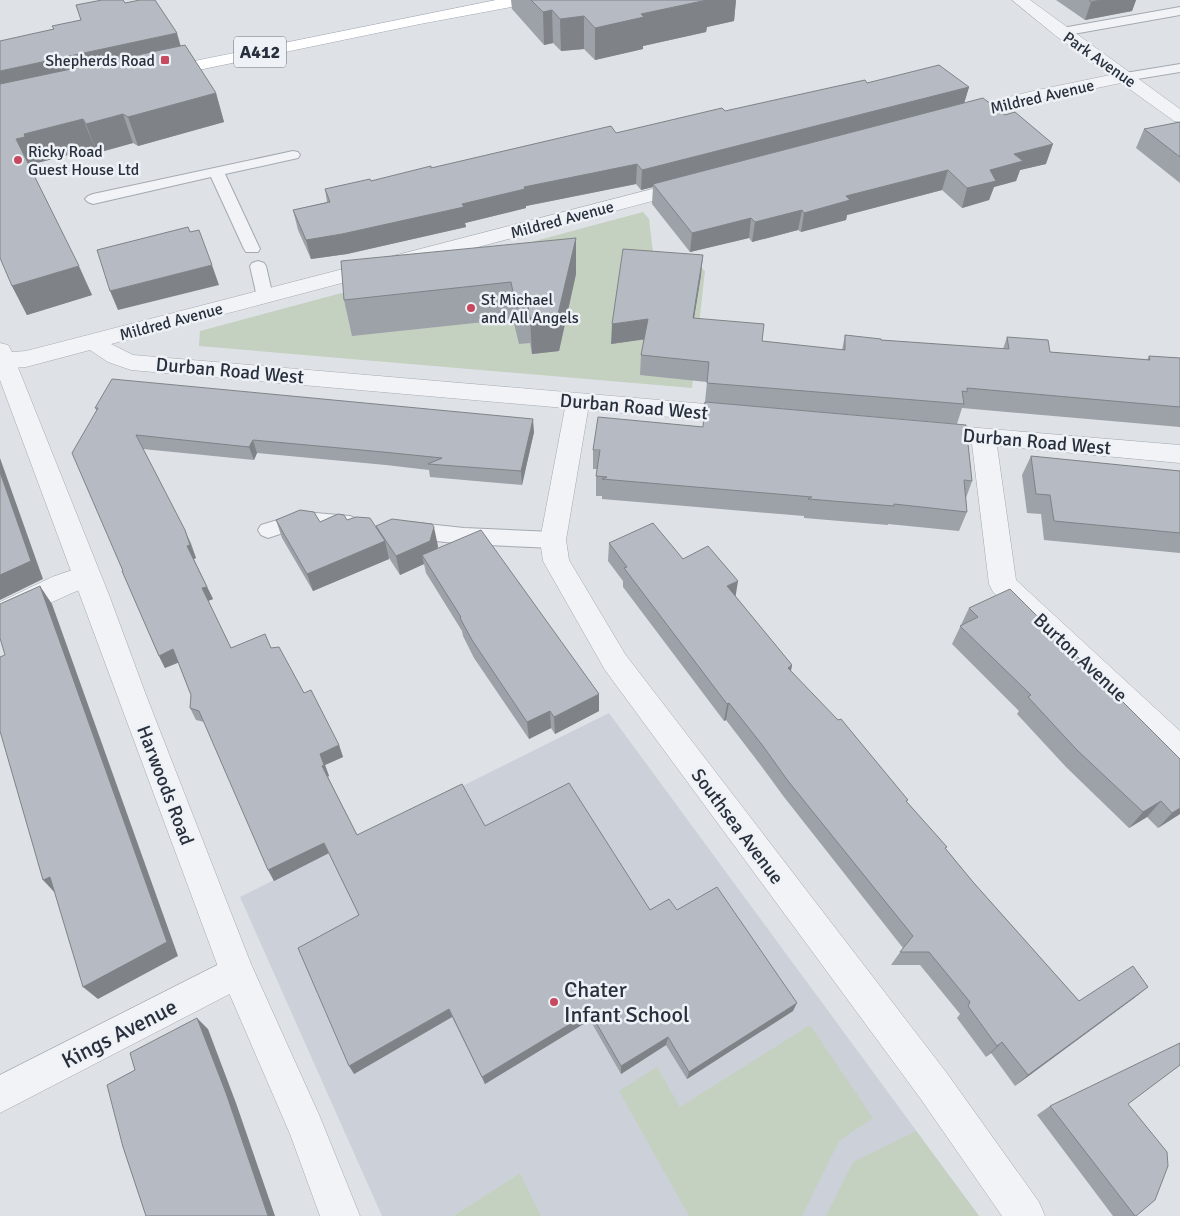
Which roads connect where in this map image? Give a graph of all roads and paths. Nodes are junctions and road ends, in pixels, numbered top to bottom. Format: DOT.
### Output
graph roads {
  1 [pos="522,0"];
  2 [pos="1020,0"];
  3 [pos="1180,11"];
  4 [pos="1062,32"];
  5 [pos="1180,68"];
  6 [pos="141,77"];
  7 [pos="1125,77"];
  8 [pos="1180,117"];
  9 [pos="938,121"];
  10 [pos="293,155"];
  11 [pos="216,172"];
  12 [pos="709,180"];
  13 [pos="93,199"];
  14 [pos="252,249"];
  15 [pos="258,266"];
  16 [pos="265,297"];
  17 [pos="94,341"];
  18 [pos="2,358"];
  19 [pos="578,401"];
  20 [pos="766,417"];
  21 [pos="914,430"];
  22 [pos="983,436"];
  23 [pos="1180,454"];
  24 [pos="268,530"];
  25 [pos="553,540"];
  26 [pos="87,576"];
  27 [pos="1,615"];
  28 [pos="1180,750"];
  29 [pos="237,972"];
  30 [pos="0,1095"];
  31 [pos="340,1216"];
  32 [pos="1025,1216"];
  1 -- 6 [label="main road, A412"];
  2 -- 4 [label="street, Park Avenue"];
  3 -- 4 [label="lane"];
  4 -- 7 [label="street, Park Avenue"];
  5 -- 7 [label="lane"];
  7 -- 8 [label="street, Park Avenue"];
  7 -- 9 [label="street, Mildred Avenue"];
  10 -- 11 [label="lane"];
  11 -- 13 [label="lane"];
  11 -- 14 [label="lane"];
  12 -- 16 [label="street, Mildred Avenue"];
  15 -- 16 [label="lane"];
  16 -- 17 [label="street, Mildred Avenue"];
  17 -- 18 [label="street, Mildred Avenue"];
  17 -- 19 [label="street, Durban Road West"];
  18 -- 26 [label="street, Harwoods Road"];
  19 -- 20 [label="street, Durban Road West"];
  19 -- 25 [label="street, Southsea Avenue"];
  21 -- 22 [label="street, Durban Road West"];
  22 -- 23 [label="street, Durban Road West"];
  22 -- 28 [label="street, Burton Avenue"];
  24 -- 25 [label="lane"];
  25 -- 32 [label="street, Southsea Avenue"];
  26 -- 27 [label="street"];
  26 -- 29 [label="street, Harwoods Road"];
  29 -- 30 [label="street, Kings Avenue"];
  29 -- 31 [label="street, Harwoods Road"];
}
